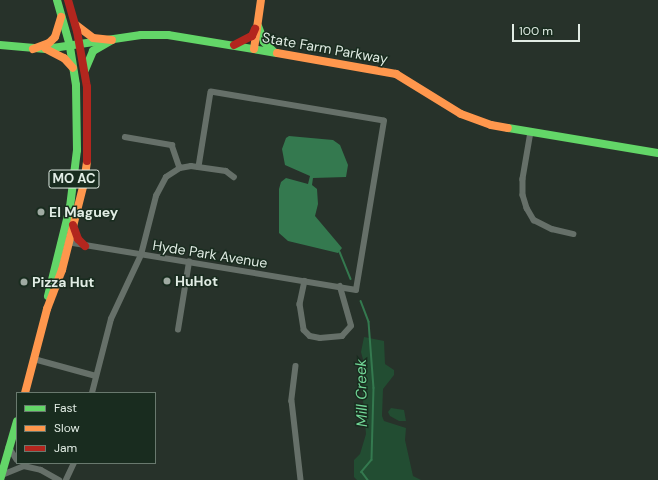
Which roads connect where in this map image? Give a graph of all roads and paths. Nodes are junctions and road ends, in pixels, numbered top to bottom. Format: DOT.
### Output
graph roads {
  1 [pos="57,0"];
  2 [pos="68,0"];
  3 [pos="262,0"];
  4 [pos="61,11"];
  5 [pos="76,24"];
  6 [pos="258,24"];
  7 [pos="112,40"];
  8 [pos="0,45"];
  9 [pos="80,45"];
  10 [pos="70,46"];
  11 [pos="234,46"];
  12 [pos="33,49"];
  13 [pos="46,49"];
  14 [pos="254,49"];
  15 [pos="274,52"];
  16 [pos="73,68"];
  17 [pos="85,74"];
  18 [pos="531,132"];
  19 [pos="125,137"];
  20 [pos="658,153"];
  21 [pos="199,167"];
  22 [pos="180,168"];
  23 [pos="234,177"];
  24 [pos="73,224"];
  25 [pos="573,234"];
  26 [pos="65,242"];
  27 [pos="85,246"];
  28 [pos="141,255"];
  29 [pos="189,262"];
  30 [pos="305,281"];
  31 [pos="340,287"];
  32 [pos="178,330"];
  33 [pos="34,359"];
  34 [pos="296,366"];
  35 [pos="96,376"];
  36 [pos="25,392"];
  37 [pos="92,392"];
  38 [pos="16,425"];
  39 [pos="10,447"];
  40 [pos="16,458"];
  41 [pos="22,464"];
  42 [pos="74,464"];
  43 [pos="1,478"];
  44 [pos="59,480"];
  45 [pos="66,480"];
  46 [pos="300,480"];
  1 -- 4 [label="main road, MO AC"];
  2 -- 5 [label="main road, MO AC"];
  3 -- 6 [label="main road"];
  4 -- 10 [label="main road, MO AC"];
  4 -- 12 [label="main road"];
  5 -- 7 [label="main road"];
  5 -- 9 [label="main road, MO AC"];
  6 -- 11 [label="main road"];
  6 -- 14 [label="main road"];
  6 -- 15 [label="main road"];
  7 -- 9 [label="main road, State Farm Parkway"];
  7 -- 11 [label="main road, State Farm Parkway"];
  7 -- 17 [label="main road"];
  8 -- 12 [label="main road, State Farm Parkway"];
  9 -- 10 [label="main road, State Farm Parkway"];
  9 -- 17 [label="main road, MO AC"];
  10 -- 13 [label="main road, State Farm Parkway"];
  10 -- 16 [label="main road, MO AC"];
  11 -- 14 [label="main road, State Farm Parkway"];
  12 -- 13 [label="main road, State Farm Parkway"];
  13 -- 16 [label="main road"];
  14 -- 15 [label="main road, State Farm Parkway"];
  15 -- 18 [label="main road, State Farm Parkway"];
  16 -- 26 [label="main road, MO AC"];
  17 -- 24 [label="main road, MO AC"];
  18 -- 20 [label="main road, State Farm Parkway"];
  18 -- 25 [label="street"];
  19 -- 22 [label="street"];
  21 -- 22 [label="street"];
  21 -- 23 [label="street"];
  21 -- 31 [label="street, Hyde Park Avenue"];
  22 -- 28 [label="street"];
  24 -- 26 [label="main road, MO AC"];
  24 -- 27 [label="main road"];
  26 -- 27 [label="street, Hyde Park Avenue"];
  26 -- 33 [label="main road, MO AC"];
  27 -- 28 [label="street, Hyde Park Avenue"];
  28 -- 29 [label="street, Hyde Park Avenue"];
  28 -- 35 [label="street"];
  29 -- 30 [label="street, Hyde Park Avenue"];
  29 -- 32 [label="street"];
  30 -- 31 [label="street, Hyde Park Avenue"];
  30 -- 31 [label="street"];
  33 -- 35 [label="street"];
  33 -- 36 [label="main road, MO AC"];
  34 -- 46 [label="street"];
  35 -- 37 [label="street"];
  38 -- 39 [label="main road"];
  39 -- 40 [label="street"];
  39 -- 43 [label="main road"];
  41 -- 43 [label="street"];
  41 -- 44 [label="street"];
  42 -- 45 [label="street"];
}
